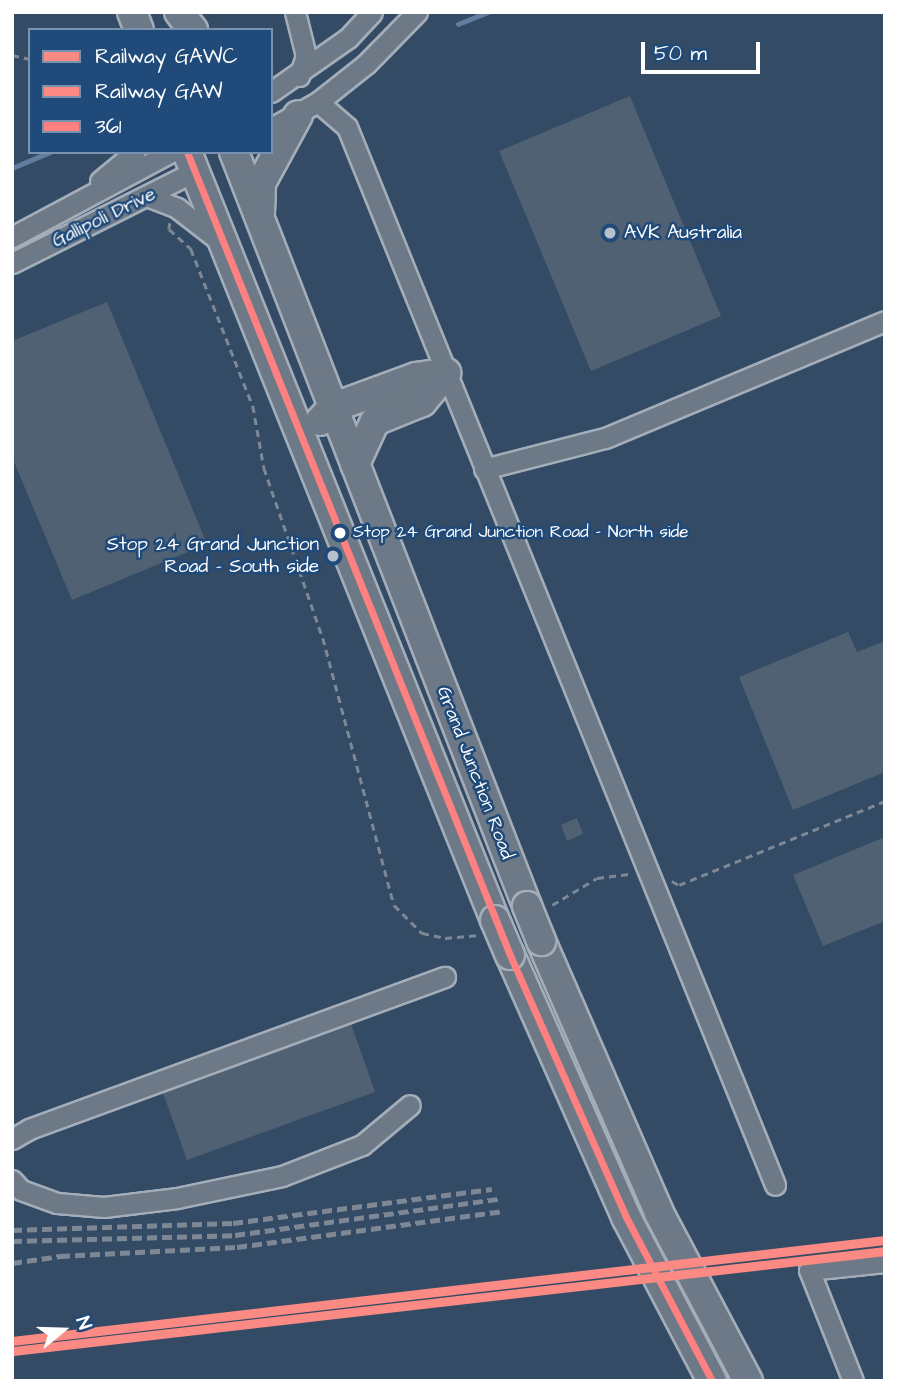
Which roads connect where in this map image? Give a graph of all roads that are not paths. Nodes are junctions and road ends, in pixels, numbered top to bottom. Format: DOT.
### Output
graph roads {
  1 [pos="179,12"];
  2 [pos="295,12"];
  3 [pos="372,12"];
  4 [pos="417,12"];
  5 [pos="191,28"];
  6 [pos="299,76"];
  7 [pos="273,91"];
  8 [pos="308,108"];
  9 [pos="273,127"];
  10 [pos="133,154"];
  11 [pos="167,154"];
  12 [pos="219,154"];
  13 [pos="235,154"];
  14 [pos="191,161"];
  15 [pos="149,197"];
  16 [pos="67,208"];
  17 [pos="260,217"];
  18 [pos="12,237"];
  19 [pos="224,245"];
  20 [pos="12,263"];
  21 [pos="885,321"];
  22 [pos="446,373"];
  23 [pos="332,408"];
  24 [pos="312,454"];
  25 [pos="355,464"];
  26 [pos="484,468"];
  27 [pos="445,977"];
  28 [pos="410,1105"];
  29 [pos="12,1139"];
  30 [pos="12,1180"];
  31 [pos="775,1185"];
  32 [pos="885,1262"];
  33 [pos="712,1381"];
  34 [pos="748,1381"];
  35 [pos="853,1381"];
  1 -- 5 [label="highway"];
  2 -- 6 [label="street"];
  3 -- 6 [label="street"];
  4 -- 8 [label="street"];
  6 -- 7 [label="street"];
  8 -- 9 [label="street"];
  8 -- 17 [label="highway"];
  8 -- 22 [label="street"];
  10 -- 16 [label="street"];
  11 -- 16 [label="street, Gallipoli Drive"];
  12 -- 14 [label="highway"];
  13 -- 17 [label="highway, Grand Junction Road"];
  14 -- 15 [label="street, Gallipoli Drive"];
  14 -- 19 [label="highway, Grand Junction Road"];
  15 -- 19 [label="street"];
  15 -- 20 [label="street, Gallipoli Drive"];
  16 -- 18 [label="street, Gallipoli Drive"];
  17 -- 23 [label="highway, Grand Junction Road"];
  19 -- 24 [label="highway, Grand Junction Road"];
  21 -- 26 [label="street"];
  22 -- 23 [label="highway"];
  22 -- 25 [label="highway"];
  22 -- 26 [label="street"];
  23 -- 24 [label="highway"];
  23 -- 25 [label="highway, Grand Junction Road"];
  24 -- 33 [label="highway, Grand Junction Road, bridge"];
  25 -- 34 [label="highway, Grand Junction Road, bridge"];
  26 -- 31 [label="street"];
  27 -- 29 [label="street"];
  28 -- 30 [label="street"];
  32 -- 35 [label="street"];
}
